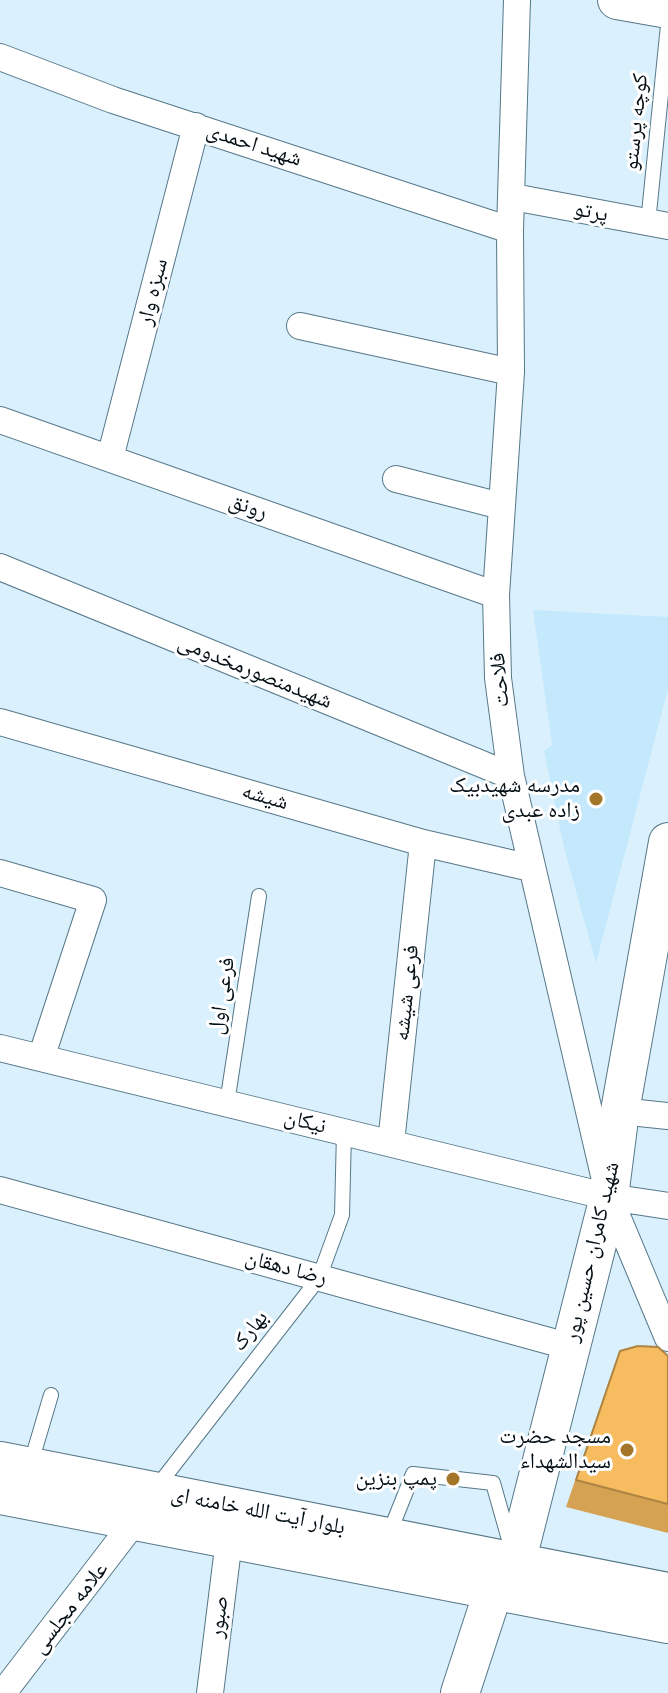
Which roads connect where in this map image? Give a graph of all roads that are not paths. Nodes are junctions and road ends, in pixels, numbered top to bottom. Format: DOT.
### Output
graph roads {
  1 [pos="517,0"];
  2 [pos="617,0"];
  3 [pos="668,9"];
  4 [pos="668,25"];
  5 [pos="0,57"];
  6 [pos="196,126"];
  7 [pos="513,197"];
  8 [pos="658,225"];
  9 [pos="510,230"];
  10 [pos="300,326"];
  11 [pos="511,372"];
  12 [pos="0,420"];
  13 [pos="110,458"];
  14 [pos="396,479"];
  15 [pos="501,506"];
  16 [pos="0,567"];
  17 [pos="496,595"];
  18 [pos="0,722"];
  19 [pos="511,776"];
  20 [pos="668,842"];
  21 [pos="423,843"];
  22 [pos="531,868"];
  23 [pos="0,873"];
  24 [pos="259,896"];
  25 [pos="0,1048"];
  26 [pos="41,1058"];
  27 [pos="227,1103"];
  28 [pos="620,1111"];
  29 [pos="668,1116"];
  30 [pos="344,1132"];
  31 [pos="391,1143"];
  32 [pos="0,1190"];
  33 [pos="609,1197"];
  34 [pos="668,1206"];
  35 [pos="319,1278"];
  36 [pos="668,1338"];
  37 [pos="571,1347"];
  38 [pos="51,1395"];
  39 [pos="15,1464"];
  40 [pos="0,1495"];
  41 [pos="145,1506"];
  42 [pos="388,1537"];
  43 [pos="229,1540"];
  44 [pos="504,1577"];
  45 [pos="668,1592"];
  46 [pos="668,1624"];
  47 [pos="3,1693"];
  48 [pos="210,1693"];
  49 [pos="460,1693"];
  1 -- 7 [label="street, فلاحت"];
  2 -- 3 [label="main road"];
  4 -- 8 [label="lane, کوچه پرستو"];
  5 -- 6 [label="street, شهید احمدی"];
  6 -- 9 [label="street, شهید احمدی"];
  6 -- 13 [label="street, سبزه وار"];
  7 -- 8 [label="street, پرتو"];
  7 -- 9 [label="street, فلاحت"];
  9 -- 11 [label="street, فلاحت"];
  10 -- 11 [label="street"];
  11 -- 15 [label="street, فلاحت"];
  12 -- 13 [label="street, رونق"];
  13 -- 17 [label="street, رونق"];
  14 -- 15 [label="street"];
  15 -- 17 [label="street, فلاحت"];
  16 -- 19 [label="street, شهیدمنصورمخدومی"];
  17 -- 19 [label="street, فلاحت"];
  18 -- 21 [label="street, شیشه"];
  19 -- 22 [label="street, فلاحت"];
  20 -- 28 [label="main road, شهید کامران حسین پور"];
  21 -- 22 [label="street, شیشه"];
  21 -- 31 [label="street, فرعی شیشه"];
  22 -- 33 [label="street, فلاحت"];
  23 -- 26 [label="street"];
  24 -- 27 [label="lane, فرعی اول"];
  25 -- 26 [label="street, نیکان"];
  26 -- 27 [label="street, نیکان"];
  27 -- 30 [label="street, نیکان"];
  28 -- 29 [label="street"];
  28 -- 33 [label="main road, شهید کامران حسین پور"];
  30 -- 31 [label="street, نیکان"];
  30 -- 35 [label="lane, بهارک"];
  31 -- 33 [label="street, نیکان"];
  32 -- 35 [label="street, رضا دهقان"];
  33 -- 34 [label="street, نیکان"];
  33 -- 36 [label="street, فلاحت"];
  33 -- 37 [label="main road, شهید کامران حسین پور"];
  35 -- 37 [label="street, رضا دهقان"];
  35 -- 41 [label="lane, بهارک"];
  37 -- 44 [label="main road, شهید کامران حسین پور"];
  38 -- 39 [label="lane"];
  39 -- 41 [label="main road, بلوار آیت الله خامنه ای"];
  40 -- 41 [label="main road, بلوار آیت الله خامنه ای"];
  41 -- 42 [label="main road, بلوار آیت الله خامنه ای"];
  41 -- 43 [label="main road, بلوار آیت الله خامنه ای"];
  41 -- 47 [label="street, علامه مجلسی"];
  42 -- 44 [label="main road, بلوار آیت الله خامنه ای"];
  42 -- 44 [label="lane"];
  43 -- 44 [label="main road, بلوار آیت الله خامنه ای"];
  43 -- 48 [label="street, صبور"];
  44 -- 45 [label="main road"];
  44 -- 46 [label="main road"];
  44 -- 49 [label="main road, شهید کامران حسین پور"];
}
